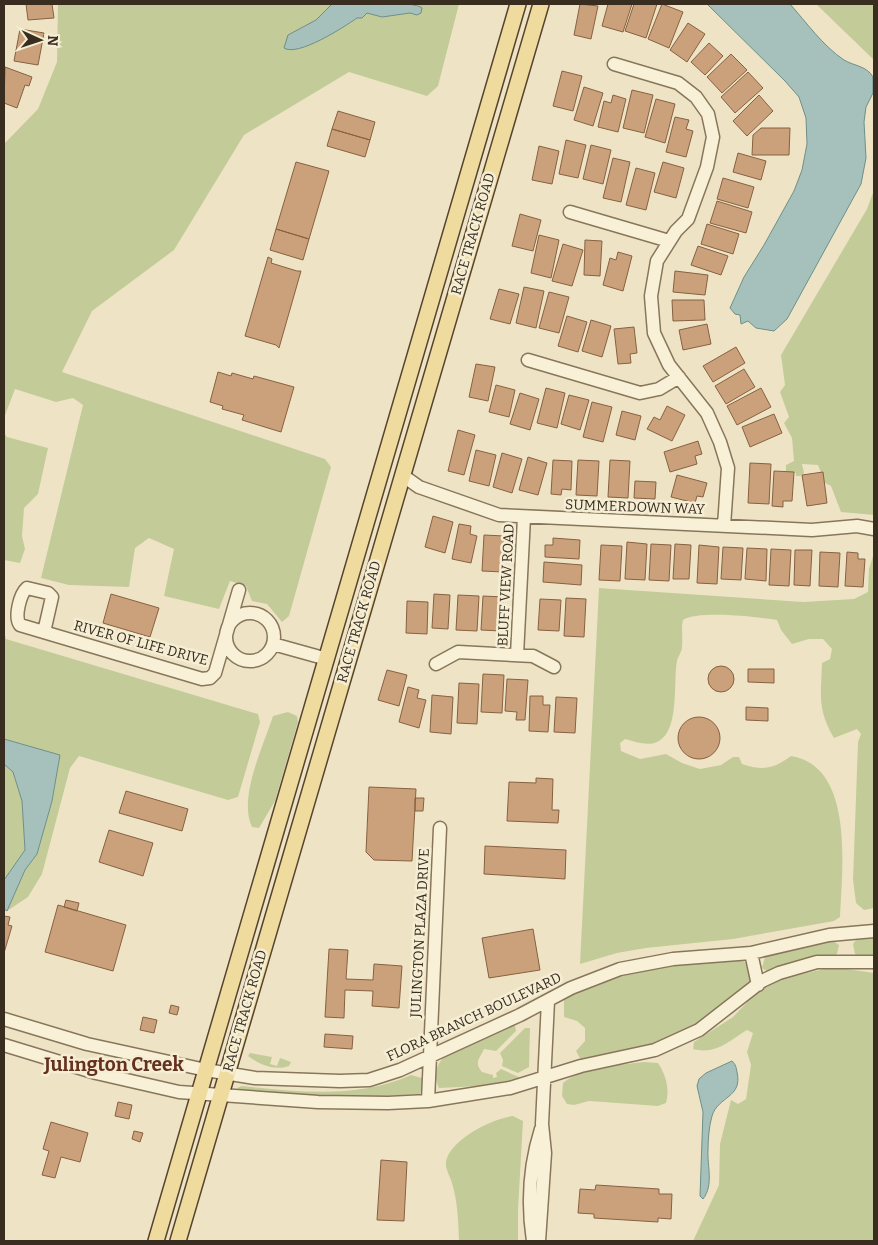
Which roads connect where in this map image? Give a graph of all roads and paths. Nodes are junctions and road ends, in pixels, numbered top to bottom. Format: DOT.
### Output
graph roads {
  1 [pos="518,4"];
  2 [pos="540,4"];
  3 [pos="614,64"];
  4 [pos="461,197"];
  5 [pos="482,203"];
  6 [pos="570,212"];
  7 [pos="669,241"];
  8 [pos="528,360"];
  9 [pos="680,377"];
  10 [pos="402,476"];
  11 [pos="524,517"];
  12 [pos="724,526"];
  13 [pos="874,529"];
  14 [pos="239,590"];
  15 [pos="227,631"];
  16 [pos="44,632"];
  17 [pos="273,644"];
  18 [pos="518,655"];
  19 [pos="327,659"];
  20 [pos="436,664"];
  21 [pos="347,665"];
  22 [pos="554,667"];
  23 [pos="440,828"];
  24 [pos="874,931"];
  25 [pos="751,953"];
  26 [pos="874,962"];
  27 [pos="758,985"];
  28 [pos="548,1001"];
  29 [pos="4,1019"];
  30 [pos="4,1045"];
  31 [pos="429,1057"];
  32 [pos="206,1070"];
  33 [pos="228,1074"];
  34 [pos="544,1078"];
  35 [pos="199,1094"];
  36 [pos="221,1096"];
  37 [pos="428,1100"];
  38 [pos="542,1124"];
  39 [pos="528,1193"];
  40 [pos="544,1195"];
  41 [pos="156,1241"];
  42 [pos="178,1241"];
  43 [pos="533,1241"];
  44 [pos="539,1241"];
  1 -- 4 [label="main road, RACE TRACK ROAD"];
  2 -- 5 [label="main road, RACE TRACK ROAD"];
  3 -- 7 [label="street"];
  4 -- 5 [label="main road"];
  4 -- 19 [label="main road, RACE TRACK ROAD"];
  5 -- 10 [label="main road, RACE TRACK ROAD"];
  6 -- 7 [label="street"];
  7 -- 9 [label="street"];
  8 -- 9 [label="street"];
  9 -- 12 [label="street"];
  10 -- 11 [label="street, SUMMERDOWN WAY"];
  10 -- 21 [label="main road, RACE TRACK ROAD"];
  11 -- 12 [label="street, SUMMERDOWN WAY"];
  11 -- 18 [label="street, BLUFF VIEW ROAD"];
  12 -- 13 [label="street, SUMMERDOWN WAY"];
  14 -- 15 [label="street, RIVER OF LIFE DRIVE"];
  15 -- 16 [label="street, RIVER OF LIFE DRIVE"];
  15 -- 17 [label="street, RIVER OF LIFE DRIVE"];
  15 -- 17 [label="street, RIVER OF LIFE DRIVE"];
  17 -- 19 [label="street"];
  18 -- 20 [label="street"];
  18 -- 22 [label="street"];
  19 -- 21 [label="main road"];
  19 -- 32 [label="main road, RACE TRACK ROAD"];
  21 -- 33 [label="main road, RACE TRACK ROAD"];
  23 -- 31 [label="street, JULINGTON PLAZA DRIVE"];
  24 -- 25 [label="street, FLORA BRANCH BOULEVARD"];
  25 -- 27 [label="street"];
  25 -- 28 [label="street, FLORA BRANCH BOULEVARD"];
  26 -- 27 [label="street"];
  27 -- 34 [label="street"];
  28 -- 31 [label="street, FLORA BRANCH BOULEVARD"];
  28 -- 34 [label="street"];
  29 -- 32 [label="street, FLORA BRANCH BOULEVARD"];
  30 -- 35 [label="street"];
  31 -- 33 [label="street, FLORA BRANCH BOULEVARD"];
  31 -- 37 [label="street, JULINGTON PLAZA DRIVE"];
  32 -- 33 [label="street, FLORA BRANCH BOULEVARD"];
  32 -- 35 [label="main road, RACE TRACK ROAD"];
  33 -- 36 [label="main road, RACE TRACK ROAD"];
  34 -- 37 [label="street"];
  34 -- 38 [label="street"];
  35 -- 36 [label="street"];
  35 -- 41 [label="main road, RACE TRACK ROAD"];
  36 -- 37 [label="street"];
  36 -- 42 [label="main road, RACE TRACK ROAD"];
  38 -- 39 [label="street"];
  38 -- 40 [label="street"];
  39 -- 40 [label="street"];
  39 -- 43 [label="street"];
  40 -- 44 [label="street"];
}
